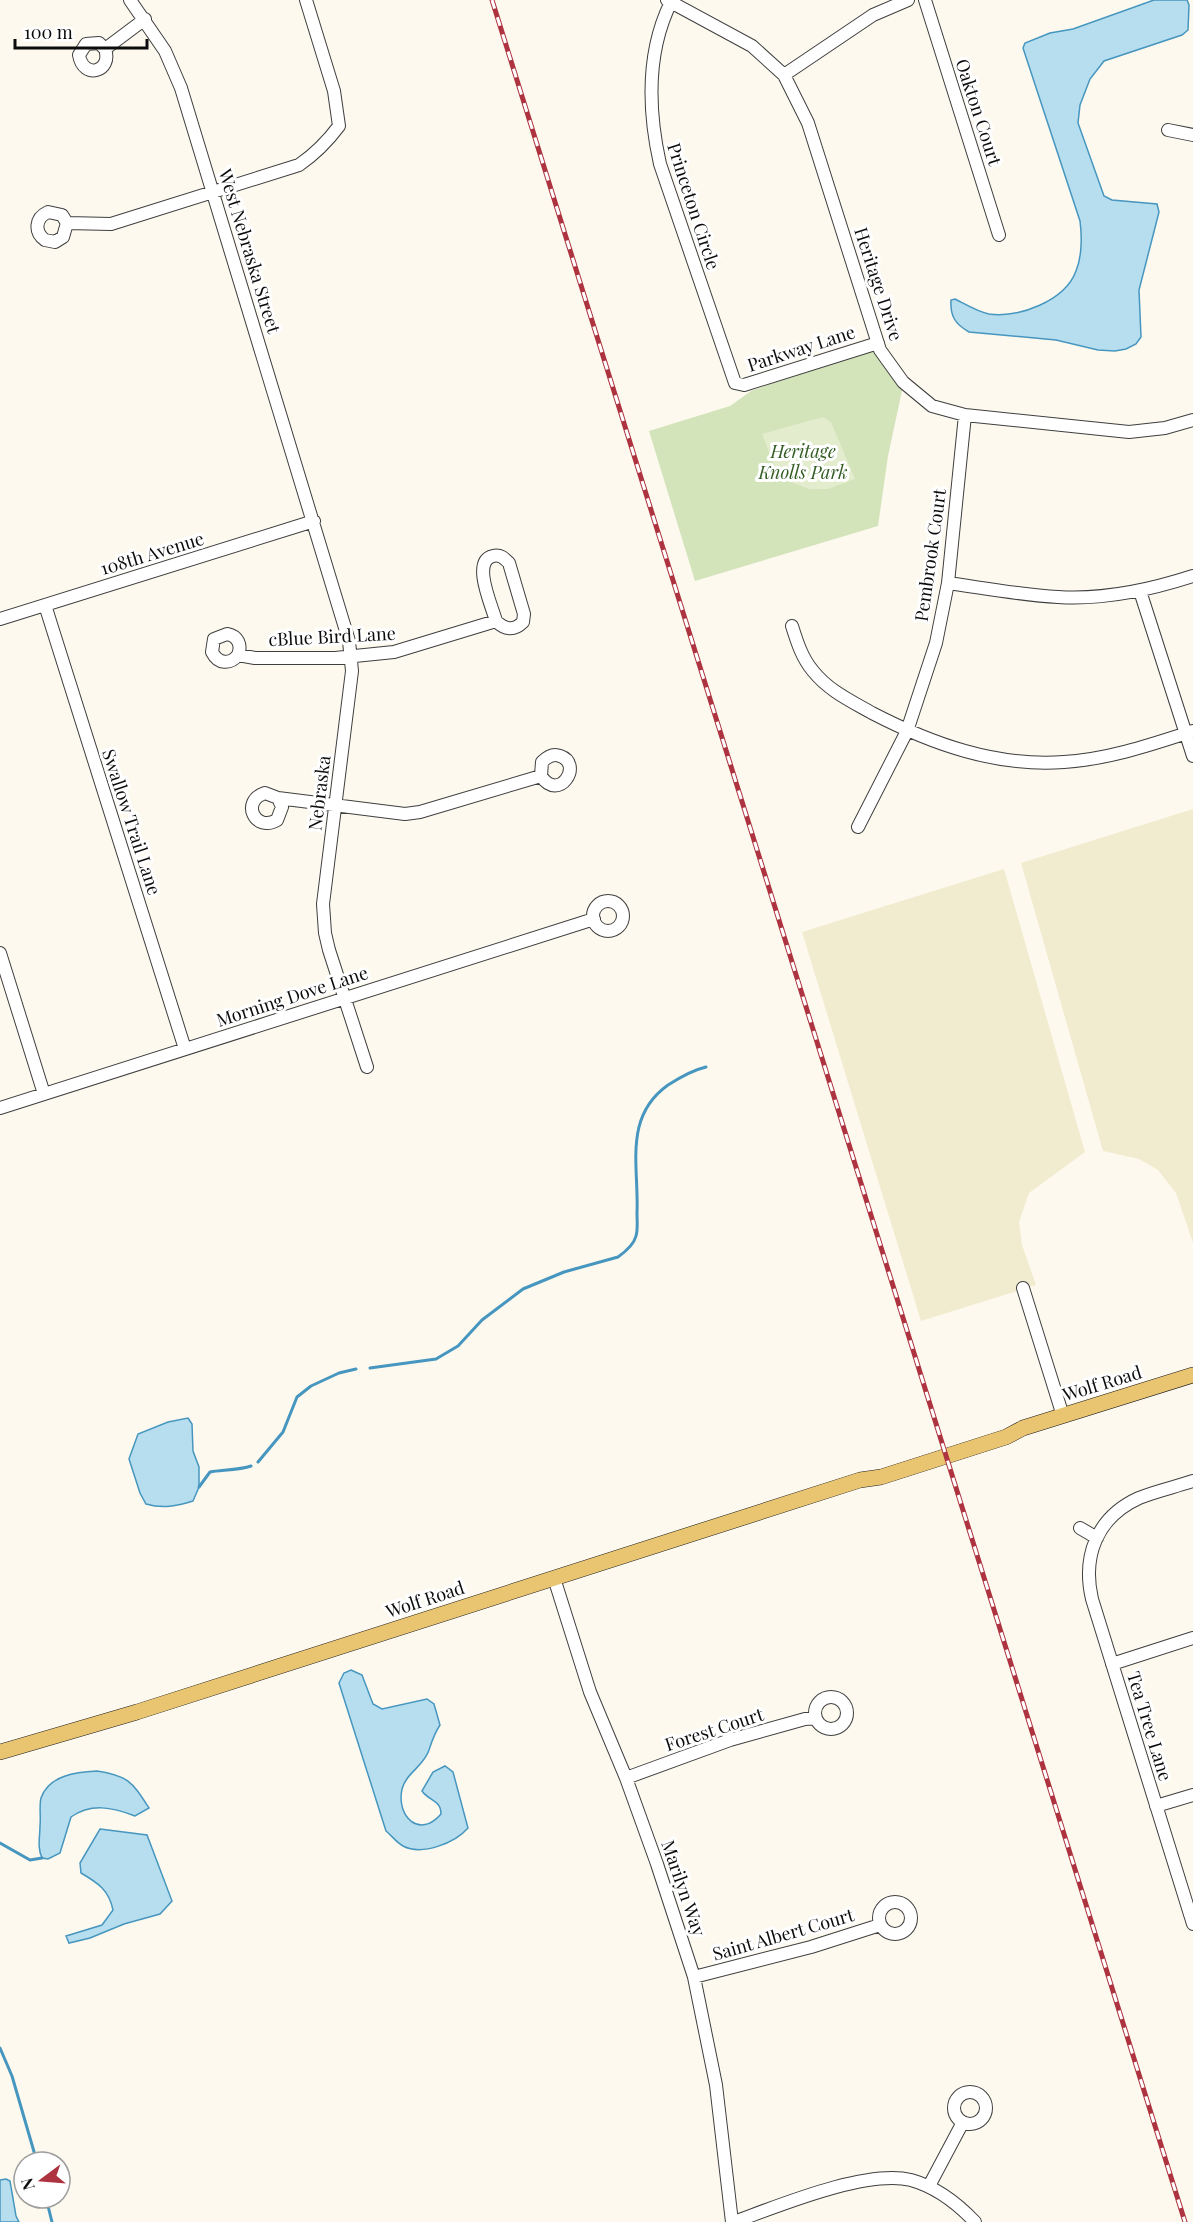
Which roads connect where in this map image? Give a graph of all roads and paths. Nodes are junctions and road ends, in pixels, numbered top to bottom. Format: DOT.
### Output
graph roads {
  1 [pos="130,0"];
  2 [pos="306,0"];
  3 [pos="908,0"];
  4 [pos="925,0"];
  5 [pos="670,1"];
  6 [pos="145,20"];
  7 [pos="105,50"];
  8 [pos="784,75"];
  9 [pos="1168,130"];
  10 [pos="1193,135"];
  11 [pos="213,192"];
  12 [pos="67,223"];
  13 [pos="999,235"];
  14 [pos="878,343"];
  15 [pos="735,384"];
  16 [pos="965,415"];
  17 [pos="1193,420"];
  18 [pos="314,521"];
  19 [pos="1193,576"];
  20 [pos="948,583"];
  21 [pos="1140,591"];
  22 [pos="45,605"];
  23 [pos="0,619"];
  24 [pos="496,621"];
  25 [pos="792,626"];
  26 [pos="238,655"];
  27 [pos="351,656"];
  28 [pos="907,731"];
  29 [pos="1189,733"];
  30 [pos="1193,756"];
  31 [pos="542,776"];
  32 [pos="278,798"];
  33 [pos="336,805"];
  34 [pos="858,827"];
  35 [pos="594,919"];
  36 [pos="0,953"];
  37 [pos="345,999"];
  38 [pos="185,1049"];
  39 [pos="367,1067"];
  40 [pos="44,1094"];
  41 [pos="0,1108"];
  42 [pos="1023,1288"];
  43 [pos="1193,1375"];
  44 [pos="1063,1416"];
  45 [pos="1193,1481"];
  46 [pos="1080,1528"];
  47 [pos="1097,1538"];
  48 [pos="554,1578"];
  49 [pos="1193,1638"];
  50 [pos="1112,1664"];
  51 [pos="815,1718"];
  52 [pos="0,1752"];
  53 [pos="626,1778"];
  54 [pos="1193,1795"];
  55 [pos="1156,1806"];
  56 [pos="1193,1924"];
  57 [pos="880,1925"];
  58 [pos="694,1977"];
  59 [pos="963,2122"];
  60 [pos="929,2186"];
  61 [pos="733,2222"];
  62 [pos="975,2222"];
  1 -- 6 [label="street, West Nebraska Street"];
  2 -- 11 [label="street"];
  3 -- 8 [label="street"];
  4 -- 13 [label="street, Oakton Court"];
  5 -- 8 [label="street, Heritage Drive"];
  5 -- 15 [label="street, Princeton Circle"];
  6 -- 7 [label="street"];
  6 -- 11 [label="street, West Nebraska Street"];
  8 -- 14 [label="street, Heritage Drive"];
  9 -- 10 [label="street"];
  11 -- 12 [label="street"];
  11 -- 18 [label="street, West Nebraska Street"];
  14 -- 15 [label="street, Parkway Lane"];
  14 -- 16 [label="street, Heritage Drive"];
  16 -- 17 [label="street, Heritage Drive"];
  16 -- 20 [label="street, Pembrook Court"];
  18 -- 22 [label="street, 108th Avenue"];
  18 -- 27 [label="street, Nebraska"];
  19 -- 21 [label="street"];
  20 -- 21 [label="street"];
  20 -- 28 [label="street, Pembrook Court"];
  21 -- 29 [label="street"];
  22 -- 23 [label="street, 108th Avenue"];
  22 -- 38 [label="street, Swallow Trail Lane"];
  24 -- 24 [label="street, cBlue Bird Lane"];
  24 -- 27 [label="street, cBlue Bird Lane"];
  25 -- 28 [label="street"];
  26 -- 27 [label="street, cBlue Bird Lane"];
  27 -- 33 [label="street, Nebraska"];
  28 -- 29 [label="street"];
  28 -- 34 [label="street, Pembrook Court"];
  29 -- 30 [label="street"];
  31 -- 33 [label="street"];
  32 -- 33 [label="street"];
  33 -- 37 [label="street, Nebraska"];
  35 -- 37 [label="street, Morning Dove Lane"];
  36 -- 40 [label="street"];
  37 -- 38 [label="street, Morning Dove Lane"];
  37 -- 39 [label="street, Nebraska"];
  38 -- 40 [label="street, Morning Dove Lane"];
  40 -- 41 [label="street, Morning Dove Lane"];
  42 -- 44 [label="street"];
  43 -- 44 [label="main road, Wolf Road"];
  44 -- 48 [label="main road, Wolf Road"];
  45 -- 47 [label="street"];
  46 -- 47 [label="street"];
  47 -- 50 [label="street, Tea Tree Lane"];
  48 -- 52 [label="main road, Wolf Road"];
  48 -- 53 [label="street, Marilyn Way"];
  49 -- 50 [label="street"];
  50 -- 55 [label="street, Tea Tree Lane"];
  51 -- 53 [label="street, Forest Court"];
  53 -- 58 [label="street, Marilyn Way"];
  54 -- 55 [label="street"];
  55 -- 56 [label="street, Tea Tree Lane"];
  57 -- 58 [label="street, Saint Albert Court"];
  58 -- 61 [label="street, Marilyn Way"];
  59 -- 60 [label="street"];
  60 -- 61 [label="street"];
  60 -- 62 [label="street"];
}
